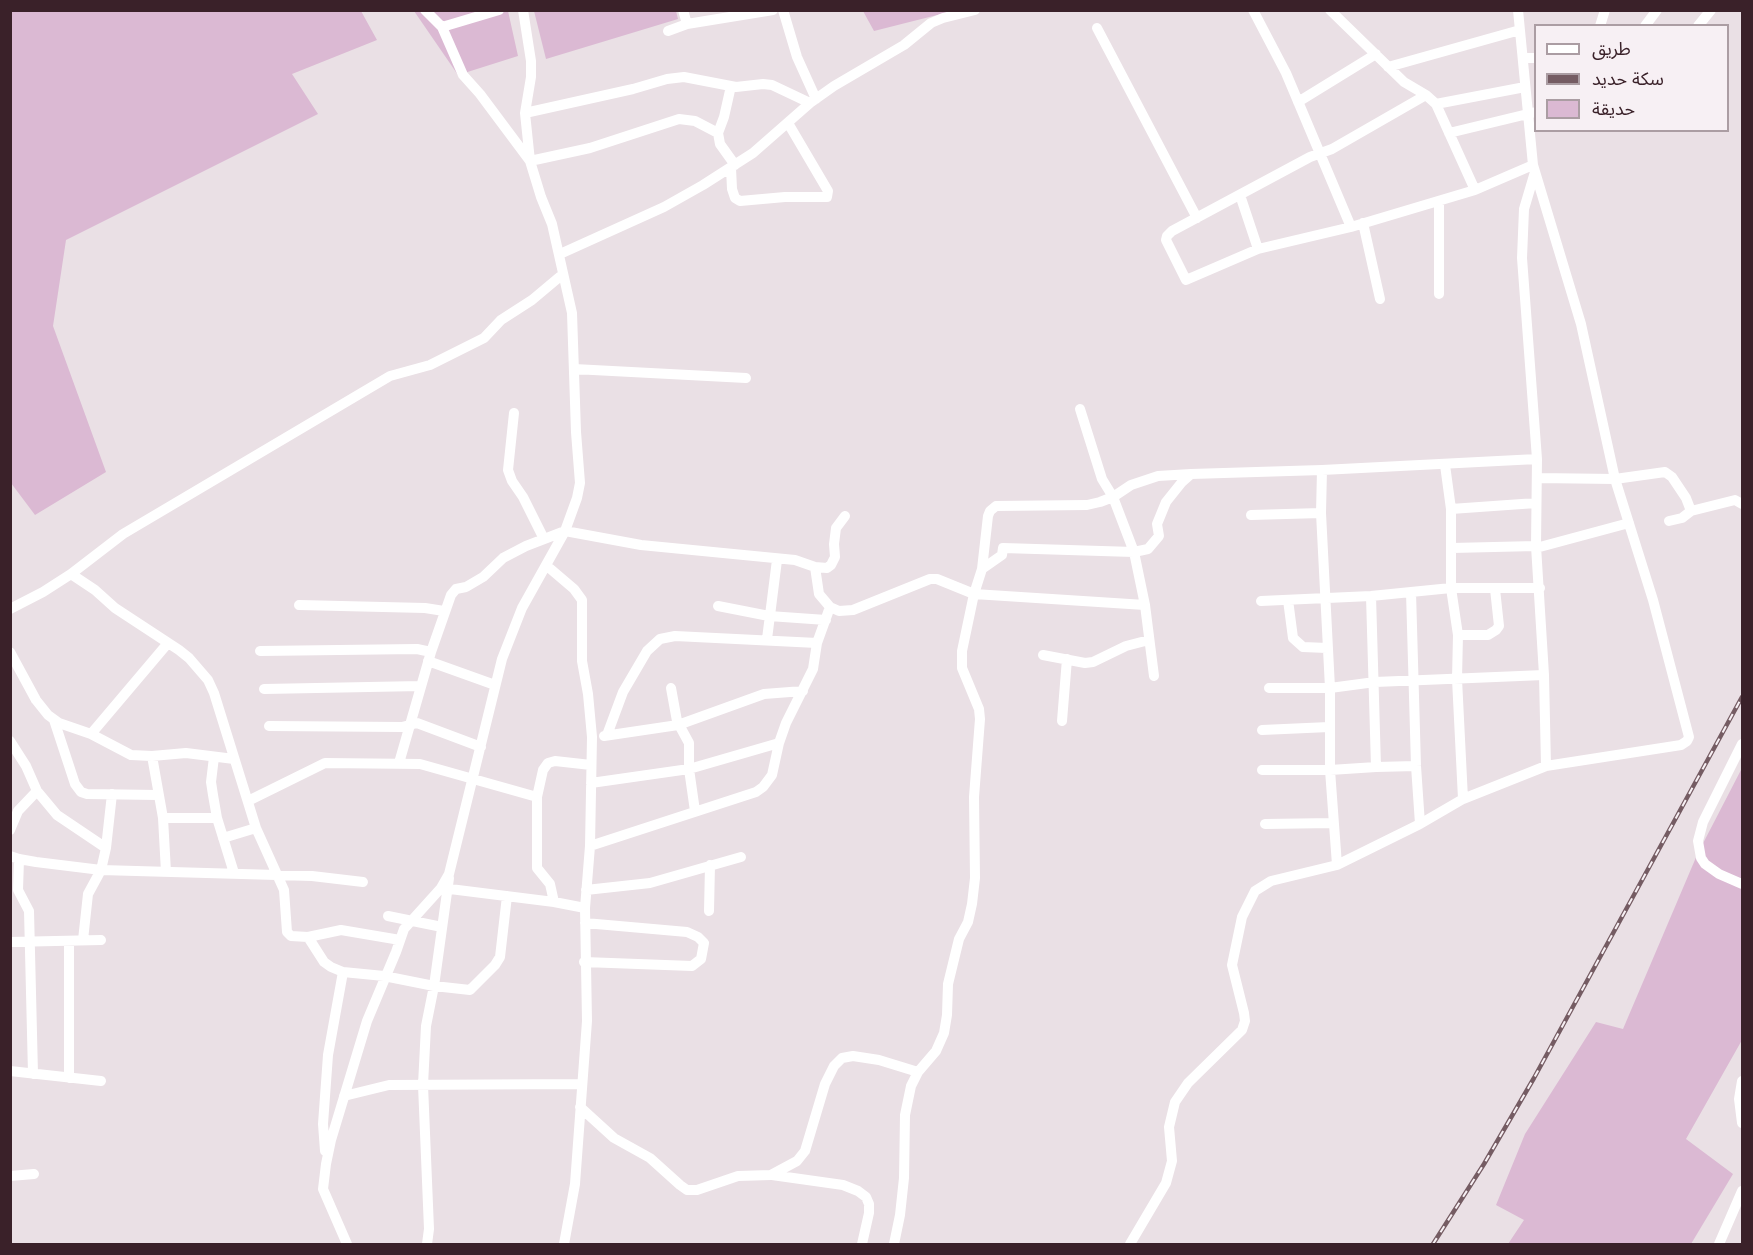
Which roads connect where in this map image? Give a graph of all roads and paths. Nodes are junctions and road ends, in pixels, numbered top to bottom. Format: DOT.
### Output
graph roads {
  1 [pos="425,10"];
  2 [pos="499,10"];
  3 [pos="523,10"];
  4 [pos="683,10"];
  5 [pos="773,10"];
  6 [pos="783,10"];
  7 [pos="975,10"];
  8 [pos="1253,10"];
  9 [pos="1330,10"];
  10 [pos="1518,10"];
  11 [pos="1711,10"];
  12 [pos="733,14"];
  13 [pos="687,24"];
  14 [pos="1700,24"];
  15 [pos="442,27"];
  16 [pos="1097,28"];
  17 [pos="1520,30"];
  18 [pos="668,31"];
  19 [pos="1376,54"];
  20 [pos="1523,58"];
  21 [pos="1534,58"];
  22 [pos="1388,67"];
  23 [pos="731,86"];
  24 [pos="1525,87"];
  25 [pos="1426,95"];
  26 [pos="813,101"];
  27 [pos="1298,102"];
  28 [pos="1436,104"];
  29 [pos="525,113"];
  30 [pos="1532,113"];
  31 [pos="788,123"];
  32 [pos="718,132"];
  33 [pos="1449,133"];
  34 [pos="1320,153"];
  35 [pos="530,161"];
  36 [pos="733,166"];
  37 [pos="1534,168"];
  38 [pos="1475,190"];
  39 [pos="1240,195"];
  40 [pos="1439,201"];
  41 [pos="1197,218"];
  42 [pos="1364,224"];
  43 [pos="1352,227"];
  44 [pos="1258,249"];
  45 [pos="560,254"];
  46 [pos="563,274"];
  47 [pos="1439,294"];
  48 [pos="1380,299"];
  49 [pos="574,369"];
  50 [pos="746,378"];
  51 [pos="1080,409"];
  52 [pos="514,413"];
  53 [pos="1537,459"];
  54 [pos="1445,465"];
  55 [pos="1322,470"];
  56 [pos="1191,474"];
  57 [pos="1537,478"];
  58 [pos="1615,479"];
  59 [pos="1113,497"];
  60 [pos="1536,503"];
  61 [pos="1743,504"];
  62 [pos="1451,509"];
  63 [pos="1690,511"];
  64 [pos="1321,513"];
  65 [pos="1251,515"];
  66 [pos="845,516"];
  67 [pos="1669,521"];
  68 [pos="1629,523"];
  69 [pos="566,531"];
  70 [pos="544,539"];
  71 [pos="1536,547"];
  72 [pos="1452,548"];
  73 [pos="1134,552"];
  74 [pos="777,560"];
  75 [pos="547,566"];
  76 [pos="815,567"];
  77 [pos="982,569"];
  78 [pos="71,574"];
  79 [pos="1451,588"];
  80 [pos="1540,588"];
  81 [pos="1495,589"];
  82 [pos="1411,592"];
  83 [pos="974,594"];
  84 [pos="1371,596"];
  85 [pos="1326,598"];
  86 [pos="1288,600"];
  87 [pos="1261,601"];
  88 [pos="1145,604"];
  89 [pos="299,605"];
  90 [pos="718,606"];
  91 [pos="830,607"];
  92 [pos="10,609"];
  93 [pos="444,611"];
  94 [pos="769,616"];
  95 [pos="826,620"];
  96 [pos="1458,635"];
  97 [pos="767,639"];
  98 [pos="1149,640"];
  99 [pos="168,643"];
  100 [pos="818,643"];
  101 [pos="1328,648"];
  102 [pos="260,651"];
  103 [pos="10,652"];
  104 [pos="1043,655"];
  105 [pos="429,657"];
  106 [pos="1067,659"];
  107 [pos="1154,675"];
  108 [pos="1544,675"];
  109 [pos="1415,680"];
  110 [pos="1457,680"];
  111 [pos="1375,682"];
  112 [pos="495,685"];
  113 [pos="421,686"];
  114 [pos="671,688"];
  115 [pos="1269,688"];
  116 [pos="1330,688"];
  117 [pos="264,689"];
  118 [pos="803,691"];
  119 [pos="54,720"];
  120 [pos="1062,721"];
  121 [pos="410,725"];
  122 [pos="678,725"];
  123 [pos="269,726"];
  124 [pos="1329,727"];
  125 [pos="1262,730"];
  126 [pos="91,734"];
  127 [pos="608,735"];
  128 [pos="592,737"];
  129 [pos="10,741"];
  130 [pos="779,743"];
  131 [pos="1743,744"];
  132 [pos="481,747"];
  133 [pos="152,756"];
  134 [pos="214,757"];
  135 [pos="234,759"];
  136 [pos="399,763"];
  137 [pos="591,765"];
  138 [pos="1416,766"];
  139 [pos="1546,766"];
  140 [pos="1376,767"];
  141 [pos="689,769"];
  142 [pos="1262,770"];
  143 [pos="1330,770"];
  144 [pos="472,779"];
  145 [pos="591,783"];
  146 [pos="37,791"];
  147 [pos="112,794"];
  148 [pos="158,795"];
  149 [pos="537,797"];
  150 [pos="1463,799"];
  151 [pos="248,801"];
  152 [pos="695,811"];
  153 [pos="163,818"];
  154 [pos="217,818"];
  155 [pos="1333,823"];
  156 [pos="1265,824"];
  157 [pos="1420,824"];
  158 [pos="11,827"];
  159 [pos="256,828"];
  160 [pos="223,838"];
  161 [pos="590,846"];
  162 [pos="106,848"];
  163 [pos="15,857"];
  164 [pos="741,857"];
  165 [pos="710,865"];
  166 [pos="1337,865"];
  167 [pos="102,870"];
  168 [pos="166,872"];
  169 [pos="234,873"];
  170 [pos="278,876"];
  171 [pos="363,882"];
  172 [pos="1743,884"];
  173 [pos="444,889"];
  174 [pos="586,890"];
  175 [pos="507,896"];
  176 [pos="554,902"];
  177 [pos="585,908"];
  178 [pos="709,911"];
  179 [pos="388,916"];
  180 [pos="410,920"];
  181 [pos="585,924"];
  182 [pos="442,927"];
  183 [pos="308,938"];
  184 [pos="101,939"];
  185 [pos="83,940"];
  186 [pos="400,940"];
  187 [pos="69,941"];
  188 [pos="10,942"];
  189 [pos="30,942"];
  190 [pos="584,962"];
  191 [pos="343,972"];
  192 [pos="384,976"];
  193 [pos="434,986"];
  194 [pos="10,1071"];
  195 [pos="918,1072"];
  196 [pos="33,1074"];
  197 [pos="69,1078"];
  198 [pos="1743,1081"];
  199 [pos="101,1082"];
  200 [pos="581,1084"];
  201 [pos="423,1085"];
  202 [pos="344,1096"];
  203 [pos="580,1107"];
  204 [pos="1743,1123"];
  205 [pos="326,1164"];
  206 [pos="34,1174"];
  207 [pos="771,1175"];
  208 [pos="10,1176"];
  209 [pos="1743,1191"];
  210 [pos="347,1245"];
  211 [pos="427,1245"];
  212 [pos="564,1245"];
  213 [pos="862,1245"];
  214 [pos="894,1245"];
  215 [pos="1130,1245"];
  216 [pos="1719,1245"];
  1 -- 15 [label="street"];
  2 -- 15 [label="street"];
  3 -- 29 [label="street"];
  4 -- 13 [label="street"];
  5 -- 12 [label="street"];
  6 -- 26 [label="street"];
  7 -- 26 [label="street"];
  8 -- 27 [label="street"];
  9 -- 19 [label="street"];
  10 -- 17 [label="street"];
  11 -- 14 [label="street"];
  12 -- 13 [label="street"];
  13 -- 18 [label="street"];
  15 -- 35 [label="street"];
  16 -- 41 [label="street"];
  17 -- 20 [label="street"];
  17 -- 22 [label="street"];
  19 -- 22 [label="street"];
  19 -- 27 [label="street"];
  20 -- 21 [label="street"];
  20 -- 24 [label="street"];
  22 -- 25 [label="street"];
  23 -- 26 [label="street"];
  23 -- 29 [label="street"];
  23 -- 32 [label="street"];
  24 -- 28 [label="street"];
  24 -- 30 [label="street"];
  25 -- 28 [label="street"];
  25 -- 34 [label="street"];
  26 -- 31 [label="street"];
  27 -- 34 [label="street"];
  28 -- 33 [label="street"];
  29 -- 35 [label="street"];
  30 -- 33 [label="street"];
  30 -- 37 [label="street"];
  31 -- 36 [label="street"];
  31 -- 36 [label="street"];
  32 -- 35 [label="street"];
  32 -- 36 [label="street"];
  33 -- 38 [label="street"];
  34 -- 39 [label="street"];
  34 -- 43 [label="street"];
  35 -- 45 [label="street"];
  36 -- 45 [label="street"];
  37 -- 38 [label="street"];
  37 -- 53 [label="street"];
  37 -- 58 [label="street"];
  38 -- 40 [label="street"];
  39 -- 41 [label="street"];
  39 -- 44 [label="street"];
  40 -- 42 [label="street"];
  40 -- 47 [label="street"];
  41 -- 44 [label="street"];
  42 -- 43 [label="street"];
  42 -- 48 [label="street"];
  43 -- 44 [label="street"];
  45 -- 46 [label="street"];
  46 -- 49 [label="street"];
  46 -- 78 [label="street"];
  49 -- 50 [label="street"];
  49 -- 69 [label="street"];
  51 -- 59 [label="street"];
  52 -- 70 [label="street"];
  53 -- 54 [label="street"];
  53 -- 57 [label="street"];
  54 -- 55 [label="street"];
  54 -- 62 [label="street"];
  55 -- 56 [label="street"];
  55 -- 64 [label="street"];
  56 -- 59 [label="street"];
  56 -- 73 [label="street"];
  57 -- 58 [label="street"];
  57 -- 60 [label="street"];
  58 -- 63 [label="street"];
  58 -- 68 [label="street"];
  59 -- 73 [label="street"];
  59 -- 77 [label="street"];
  60 -- 62 [label="street"];
  60 -- 71 [label="street"];
  61 -- 63 [label="street"];
  62 -- 72 [label="street"];
  63 -- 67 [label="street"];
  64 -- 65 [label="street"];
  64 -- 85 [label="street"];
  66 -- 76 [label="street"];
  68 -- 71 [label="street"];
  68 -- 139 [label="street"];
  69 -- 70 [label="street"];
  69 -- 74 [label="street"];
  69 -- 75 [label="street"];
  70 -- 93 [label="street"];
  71 -- 72 [label="street"];
  71 -- 80 [label="street"];
  72 -- 79 [label="street"];
  73 -- 77 [label="street"];
  73 -- 88 [label="street"];
  74 -- 76 [label="street"];
  74 -- 94 [label="street"];
  75 -- 112 [label="street"];
  75 -- 128 [label="street"];
  76 -- 91 [label="street"];
  77 -- 83 [label="street"];
  78 -- 92 [label="street"];
  78 -- 99 [label="street"];
  79 -- 81 [label="street"];
  79 -- 82 [label="street"];
  79 -- 96 [label="street"];
  80 -- 81 [label="street"];
  80 -- 108 [label="street"];
  81 -- 96 [label="street"];
  82 -- 84 [label="street"];
  82 -- 109 [label="street"];
  83 -- 88 [label="street"];
  83 -- 91 [label="street"];
  83 -- 195 [label="street"];
  84 -- 85 [label="street"];
  84 -- 111 [label="street"];
  85 -- 86 [label="street"];
  85 -- 101 [label="street"];
  86 -- 87 [label="street"];
  86 -- 101 [label="street"];
  88 -- 98 [label="street"];
  89 -- 93 [label="street"];
  90 -- 94 [label="street"];
  91 -- 95 [label="street"];
  93 -- 105 [label="street"];
  94 -- 95 [label="street"];
  94 -- 97 [label="street"];
  95 -- 100 [label="street"];
  96 -- 110 [label="street"];
  97 -- 100 [label="street"];
  97 -- 127 [label="street"];
  98 -- 106 [label="street"];
  98 -- 107 [label="street"];
  99 -- 126 [label="street"];
  99 -- 135 [label="street"];
  100 -- 118 [label="street"];
  101 -- 116 [label="street"];
  102 -- 105 [label="street"];
  103 -- 119 [label="street"];
  104 -- 106 [label="street"];
  105 -- 112 [label="street"];
  105 -- 113 [label="street"];
  106 -- 120 [label="street"];
  108 -- 110 [label="street"];
  108 -- 139 [label="street"];
  109 -- 110 [label="street"];
  109 -- 111 [label="street"];
  109 -- 138 [label="street"];
  110 -- 150 [label="street"];
  111 -- 116 [label="street"];
  111 -- 140 [label="street"];
  112 -- 132 [label="street"];
  113 -- 117 [label="street"];
  113 -- 121 [label="street"];
  114 -- 122 [label="street"];
  115 -- 116 [label="street"];
  116 -- 124 [label="street"];
  118 -- 122 [label="street"];
  118 -- 130 [label="street"];
  119 -- 126 [label="street"];
  119 -- 147 [label="street"];
  121 -- 123 [label="street"];
  121 -- 132 [label="street"];
  121 -- 136 [label="street"];
  122 -- 127 [label="street"];
  122 -- 141 [label="street"];
  124 -- 125 [label="street"];
  124 -- 143 [label="street"];
  126 -- 133 [label="street"];
  127 -- 128 [label="street"];
  128 -- 137 [label="street"];
  129 -- 146 [label="street"];
  130 -- 141 [label="street"];
  130 -- 152 [label="street"];
  131 -- 172 [label="street"];
  132 -- 144 [label="street"];
  133 -- 134 [label="street"];
  133 -- 148 [label="street"];
  134 -- 135 [label="street"];
  134 -- 154 [label="street"];
  135 -- 151 [label="street"];
  136 -- 144 [label="street"];
  136 -- 151 [label="street"];
  137 -- 145 [label="street"];
  137 -- 149 [label="street"];
  138 -- 140 [label="street"];
  138 -- 157 [label="street"];
  139 -- 150 [label="street"];
  140 -- 143 [label="street"];
  141 -- 145 [label="street"];
  141 -- 152 [label="street"];
  142 -- 143 [label="street"];
  143 -- 155 [label="street"];
  144 -- 149 [label="street"];
  144 -- 173 [label="street"];
  145 -- 161 [label="street"];
  146 -- 158 [label="street"];
  146 -- 162 [label="street"];
  147 -- 148 [label="street"];
  147 -- 162 [label="street"];
  148 -- 153 [label="street"];
  149 -- 176 [label="street"];
  150 -- 157 [label="street"];
  151 -- 159 [label="street"];
  152 -- 161 [label="street"];
  153 -- 154 [label="street"];
  153 -- 168 [label="street"];
  154 -- 160 [label="street"];
  155 -- 156 [label="street"];
  155 -- 166 [label="street"];
  157 -- 166 [label="street"];
  159 -- 160 [label="street"];
  159 -- 170 [label="street"];
  160 -- 169 [label="street"];
  161 -- 174 [label="street"];
  162 -- 167 [label="street"];
  163 -- 167 [label="street"];
  163 -- 189 [label="street"];
  164 -- 165 [label="street"];
  165 -- 174 [label="street"];
  165 -- 178 [label="street"];
  166 -- 215 [label="street"];
  167 -- 168 [label="street"];
  167 -- 185 [label="street"];
  168 -- 169 [label="street"];
  169 -- 170 [label="street"];
  170 -- 171 [label="street"];
  170 -- 183 [label="street"];
  173 -- 175 [label="street"];
  173 -- 180 [label="street"];
  173 -- 182 [label="street"];
  174 -- 177 [label="street"];
  175 -- 176 [label="street"];
  175 -- 193 [label="street"];
  176 -- 177 [label="street"];
  177 -- 181 [label="street"];
  179 -- 180 [label="street"];
  180 -- 182 [label="street"];
  180 -- 186 [label="street"];
  181 -- 190 [label="street"];
  181 -- 190 [label="street"];
  182 -- 193 [label="street"];
  183 -- 186 [label="street"];
  183 -- 191 [label="street"];
  184 -- 185 [label="street"];
  185 -- 187 [label="street"];
  186 -- 192 [label="street"];
  187 -- 189 [label="street"];
  187 -- 197 [label="street"];
  188 -- 189 [label="street"];
  189 -- 196 [label="street"];
  190 -- 200 [label="street"];
  191 -- 192 [label="street"];
  191 -- 205 [label="street"];
  192 -- 193 [label="street"];
  192 -- 202 [label="street"];
  193 -- 201 [label="street"];
  194 -- 196 [label="street"];
  195 -- 207 [label="street"];
  195 -- 214 [label="street"];
  196 -- 197 [label="street"];
  197 -- 199 [label="street"];
  198 -- 204 [label="street"];
  200 -- 201 [label="street"];
  200 -- 203 [label="street"];
  201 -- 202 [label="street"];
  201 -- 211 [label="street"];
  202 -- 205 [label="street"];
  203 -- 207 [label="street"];
  203 -- 212 [label="street"];
  205 -- 210 [label="street"];
  206 -- 208 [label="street"];
  207 -- 213 [label="street"];
  209 -- 216 [label="street"];
}
